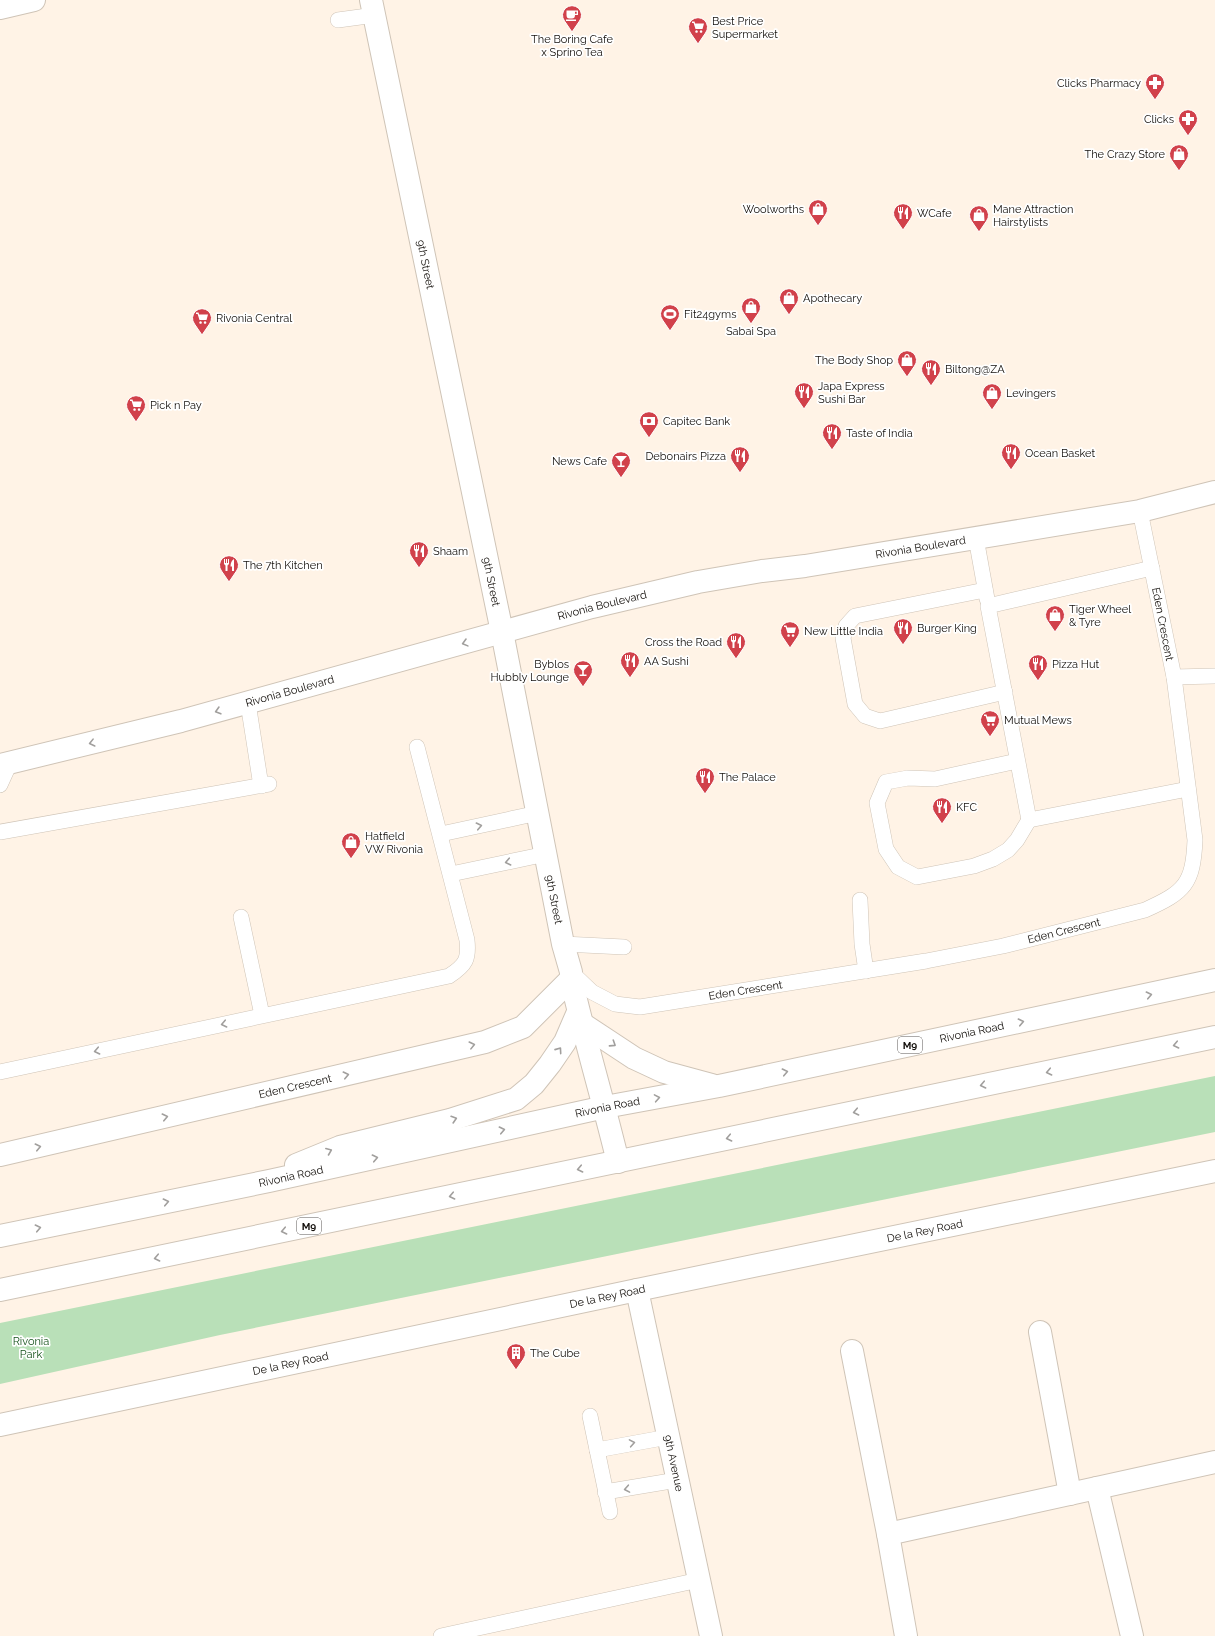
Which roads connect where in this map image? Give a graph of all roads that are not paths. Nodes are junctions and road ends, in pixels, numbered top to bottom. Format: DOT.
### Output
graph roads {
  1 [pos="34,0"];
  2 [pos="373,7"];
  3 [pos="0,8"];
  4 [pos="338,20"];
  5 [pos="1215,492"];
  6 [pos="1140,511"];
  7 [pos="976,538"];
  8 [pos="1152,568"];
  9 [pos="985,590"];
  10 [pos="988,606"];
  11 [pos="502,632"];
  12 [pos="1215,676"];
  13 [pos="1174,677"];
  14 [pos="1005,692"];
  15 [pos="248,703"];
  16 [pos="418,748"];
  17 [pos="1017,762"];
  18 [pos="5,764"];
  19 [pos="0,785"];
  20 [pos="1188,789"];
  21 [pos="538,813"];
  22 [pos="1029,820"];
  23 [pos="0,832"];
  24 [pos="441,834"];
  25 [pos="546,854"];
  26 [pos="451,874"];
  27 [pos="860,900"];
  28 [pos="241,918"];
  29 [pos="564,944"];
  30 [pos="624,947"];
  31 [pos="866,971"];
  32 [pos="571,975"];
  33 [pos="1215,980"];
  34 [pos="262,1016"];
  35 [pos="580,1017"];
  36 [pos="1215,1037"];
  37 [pos="0,1072"];
  38 [pos="719,1086"];
  39 [pos="605,1107"];
  40 [pos="0,1156"];
  41 [pos="618,1162"];
  42 [pos="1215,1172"];
  43 [pos="269,1181"];
  44 [pos="0,1236"];
  45 [pos="0,1290"];
  46 [pos="637,1290"];
  47 [pos="1040,1332"];
  48 [pos="852,1351"];
  49 [pos="590,1416"];
  50 [pos="0,1425"];
  51 [pos="668,1437"];
  52 [pos="597,1450"];
  53 [pos="1215,1462"];
  54 [pos="677,1480"];
  55 [pos="1097,1488"];
  56 [pos="606,1492"];
  57 [pos="1070,1494"];
  58 [pos="610,1512"];
  59 [pos="888,1534"];
  60 [pos="699,1580"];
  61 [pos="441,1636"];
  62 [pos="711,1636"];
  63 [pos="906,1636"];
  64 [pos="1132,1636"];
  1 -- 3 [label="street"];
  2 -- 4 [label="lane"];
  2 -- 11 [label="street, 9th Street"];
  5 -- 6 [label="street, Rivonia Boulevard"];
  6 -- 7 [label="street, Rivonia Boulevard"];
  6 -- 8 [label="lane, Eden Crescent"];
  7 -- 9 [label="lane"];
  7 -- 11 [label="street, Rivonia Boulevard"];
  8 -- 10 [label="lane"];
  8 -- 13 [label="lane, Eden Crescent"];
  9 -- 10 [label="lane"];
  9 -- 14 [label="lane"];
  10 -- 14 [label="lane"];
  11 -- 15 [label="street, Rivonia Boulevard, one-way"];
  11 -- 21 [label="street, 9th Street"];
  12 -- 13 [label="lane"];
  13 -- 20 [label="lane, Eden Crescent"];
  14 -- 17 [label="lane"];
  15 -- 18 [label="street, Rivonia Boulevard, one-way"];
  15 -- 23 [label="lane"];
  16 -- 24 [label="lane"];
  17 -- 22 [label="lane"];
  17 -- 22 [label="lane"];
  18 -- 19 [label="lane"];
  20 -- 22 [label="lane"];
  20 -- 31 [label="lane, Eden Crescent"];
  24 -- 21 [label="lane, one-way"];
  21 -- 25 [label="street, 9th Street"];
  24 -- 26 [label="lane"];
  25 -- 26 [label="lane, one-way"];
  25 -- 29 [label="street, 9th Street"];
  26 -- 34 [label="lane"];
  27 -- 31 [label="lane"];
  28 -- 34 [label="lane"];
  29 -- 30 [label="lane"];
  29 -- 32 [label="street, 9th Street"];
  31 -- 32 [label="lane, Eden Crescent"];
  32 -- 35 [label="street, 9th Street"];
  40 -- 32 [label="street, Eden Crescent, one-way"];
  38 -- 33 [label="street, Rivonia Road / M9, one-way"];
  34 -- 37 [label="lane, one-way"];
  35 -- 38 [label="street, one-way"];
  35 -- 39 [label="street, 9th Street"];
  43 -- 35 [label="street, one-way"];
  36 -- 41 [label="street, M9, one-way"];
  39 -- 38 [label="street, Rivonia Road / M9, one-way"];
  39 -- 41 [label="street, 9th Street"];
  43 -- 39 [label="street, Rivonia Road / M9, one-way"];
  41 -- 45 [label="street, M9, one-way"];
  42 -- 46 [label="street, De la Rey Road"];
  44 -- 43 [label="street, Rivonia Road / M9, one-way"];
  46 -- 50 [label="street, De la Rey Road"];
  46 -- 51 [label="street, 9th Avenue"];
  47 -- 57 [label="street"];
  48 -- 59 [label="street"];
  49 -- 52 [label="lane"];
  52 -- 51 [label="lane, one-way"];
  51 -- 54 [label="street, 9th Avenue"];
  52 -- 56 [label="lane"];
  53 -- 55 [label="street"];
  54 -- 56 [label="lane, one-way"];
  54 -- 60 [label="street, 9th Avenue"];
  55 -- 57 [label="street"];
  55 -- 64 [label="street"];
  56 -- 58 [label="lane"];
  57 -- 59 [label="street"];
  59 -- 63 [label="street"];
  60 -- 61 [label="lane"];
  60 -- 62 [label="street, 9th Avenue"];
}
